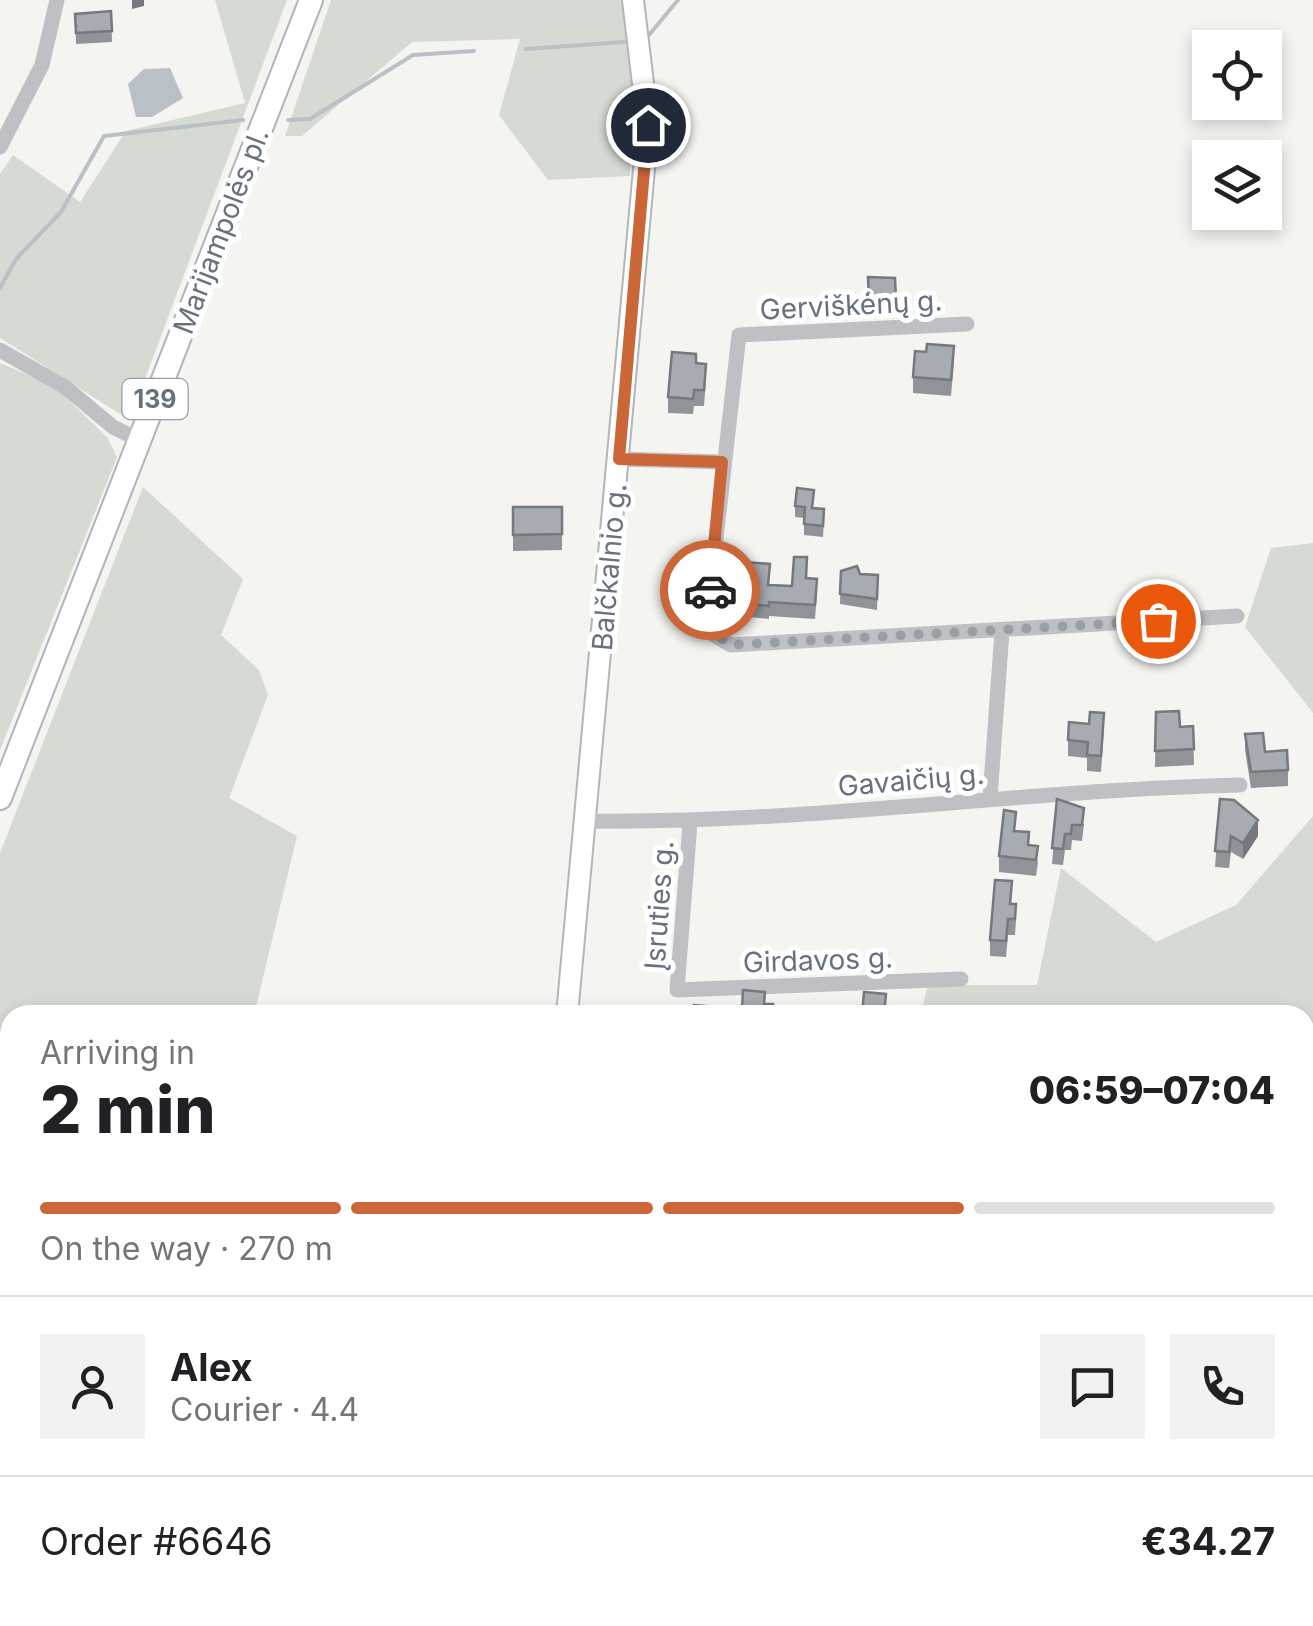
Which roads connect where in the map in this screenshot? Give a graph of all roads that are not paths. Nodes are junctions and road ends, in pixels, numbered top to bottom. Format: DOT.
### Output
graph roads {
  1 [pos="57,0"];
  2 [pos="311,0"];
  3 [pos="633,0"];
  4 [pos="0,146"];
  5 [pos="966,324"];
  6 [pos="0,350"];
  7 [pos="140,440"];
  8 [pos="619,459"];
  9 [pos="722,462"];
  10 [pos="1236,616"];
  11 [pos="1002,630"];
  12 [pos="1240,784"];
  13 [pos="0,798"];
  14 [pos="990,798"];
  15 [pos="587,822"];
  16 [pos="690,823"];
  17 [pos="961,979"];
  18 [pos="678,990"];
  19 [pos="568,1005"];
  1 -- 4 [label="street"];
  2 -- 7 [label="main road, Marijampolės pl. / 139"];
  3 -- 8 [label="street, Balčkalnio g."];
  5 -- 9 [label="street, Gerviškėnų g."];
  6 -- 7 [label="street"];
  7 -- 13 [label="main road, Marijampolės pl. / 139"];
  8 -- 9 [label="street"];
  8 -- 15 [label="street, Balčkalnio g."];
  9 -- 11 [label="street"];
  10 -- 11 [label="street"];
  11 -- 14 [label="street"];
  12 -- 14 [label="street, Gavaičių g."];
  14 -- 16 [label="street, Gavaičių g."];
  15 -- 16 [label="street, Gavaičių g."];
  15 -- 19 [label="street, Balčkalnio g."];
  16 -- 18 [label="street, Įsruties g."];
  17 -- 18 [label="street, Girdavos g."];
}
